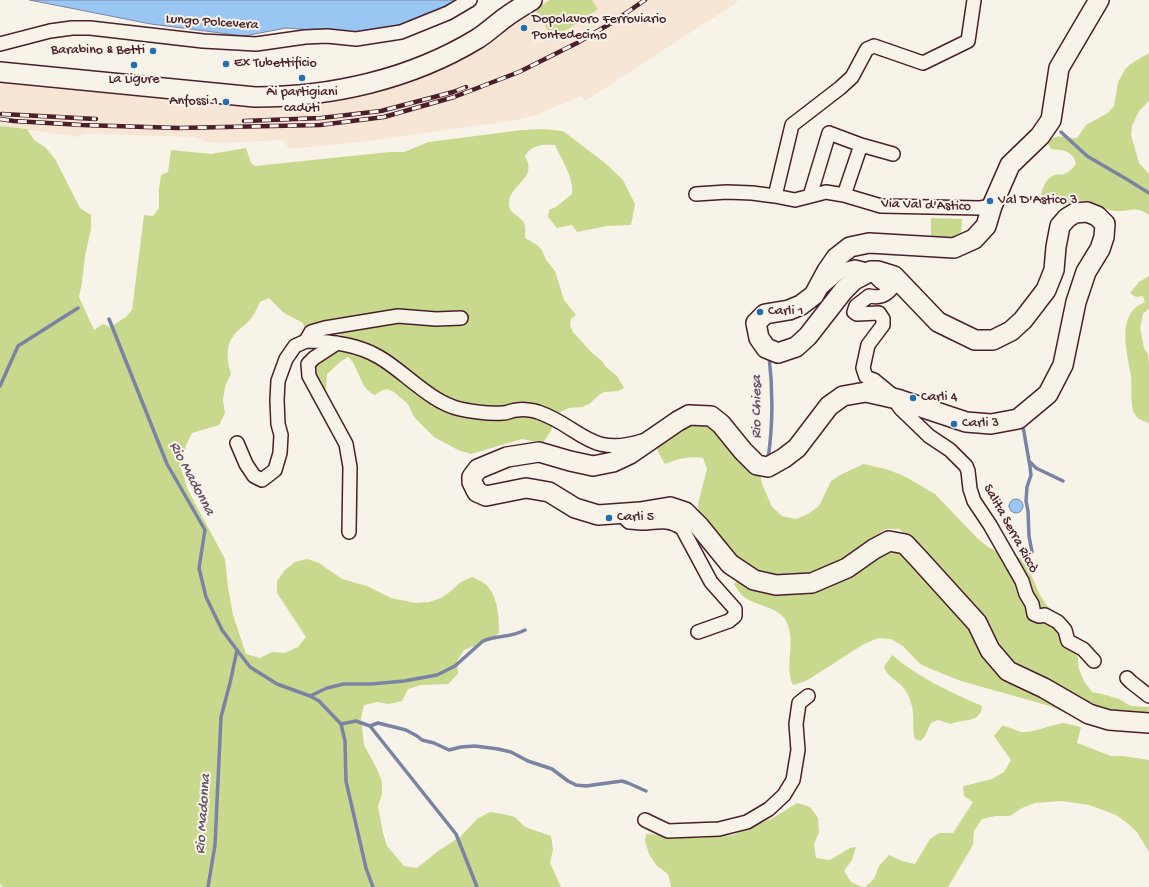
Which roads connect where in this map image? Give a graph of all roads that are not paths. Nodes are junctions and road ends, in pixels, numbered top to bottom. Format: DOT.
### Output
graph roads {
  1 [pos="470,0"];
  2 [pos="532,0"];
  3 [pos="974,0"];
  4 [pos="1099,0"];
  5 [pos="17,40"];
  6 [pos="0,44"];
  7 [pos="0,52"];
  8 [pos="7,73"];
  9 [pos="861,145"];
  10 [pos="893,154"];
  11 [pos="696,194"];
  12 [pos="844,195"];
  13 [pos="775,196"];
  14 [pos="810,196"];
  15 [pos="992,206"];
  16 [pos="871,271"];
  17 [pos="814,295"];
  18 [pos="461,318"];
  19 [pos="306,341"];
  20 [pos="337,343"];
  21 [pos="898,398"];
  22 [pos="655,437"];
  23 [pos="237,442"];
  24 [pos="622,514"];
  25 [pos="349,532"];
  26 [pos="698,632"];
  27 [pos="1094,661"];
  28 [pos="1127,678"];
  29 [pos="808,696"];
  30 [pos="1149,696"];
  31 [pos="1149,723"];
  32 [pos="646,820"];
  1 -- 5 [label="street, Lungo Polcevera"];
  2 -- 8 [label="street"];
  3 -- 13 [label="street"];
  4 -- 15 [label="street, Via Val d'Astico"];
  5 -- 6 [label="street, Lungo Polcevera"];
  5 -- 7 [label="street, Lungo Polcevera"];
  9 -- 10 [label="street"];
  9 -- 12 [label="street"];
  9 -- 14 [label="street"];
  11 -- 13 [label="street, Via Val d'Astico"];
  12 -- 14 [label="street, Via Val d'Astico"];
  12 -- 15 [label="street, Via Val d'Astico"];
  13 -- 14 [label="street, Via Val d'Astico"];
  15 -- 17 [label="street, Via Val d'Astico"];
  16 -- 17 [label="street"];
  16 -- 17 [label="street"];
  16 -- 21 [label="street, Salita Serra Riccò"];
  16 -- 21 [label="street"];
  18 -- 19 [label="street"];
  19 -- 20 [label="street"];
  19 -- 23 [label="street"];
  20 -- 22 [label="street"];
  20 -- 25 [label="street"];
  21 -- 22 [label="street"];
  21 -- 27 [label="street, Salita Serra Riccò"];
  22 -- 24 [label="street"];
  24 -- 26 [label="street"];
  24 -- 31 [label="street"];
  28 -- 30 [label="street"];
  29 -- 32 [label="street"];
}
